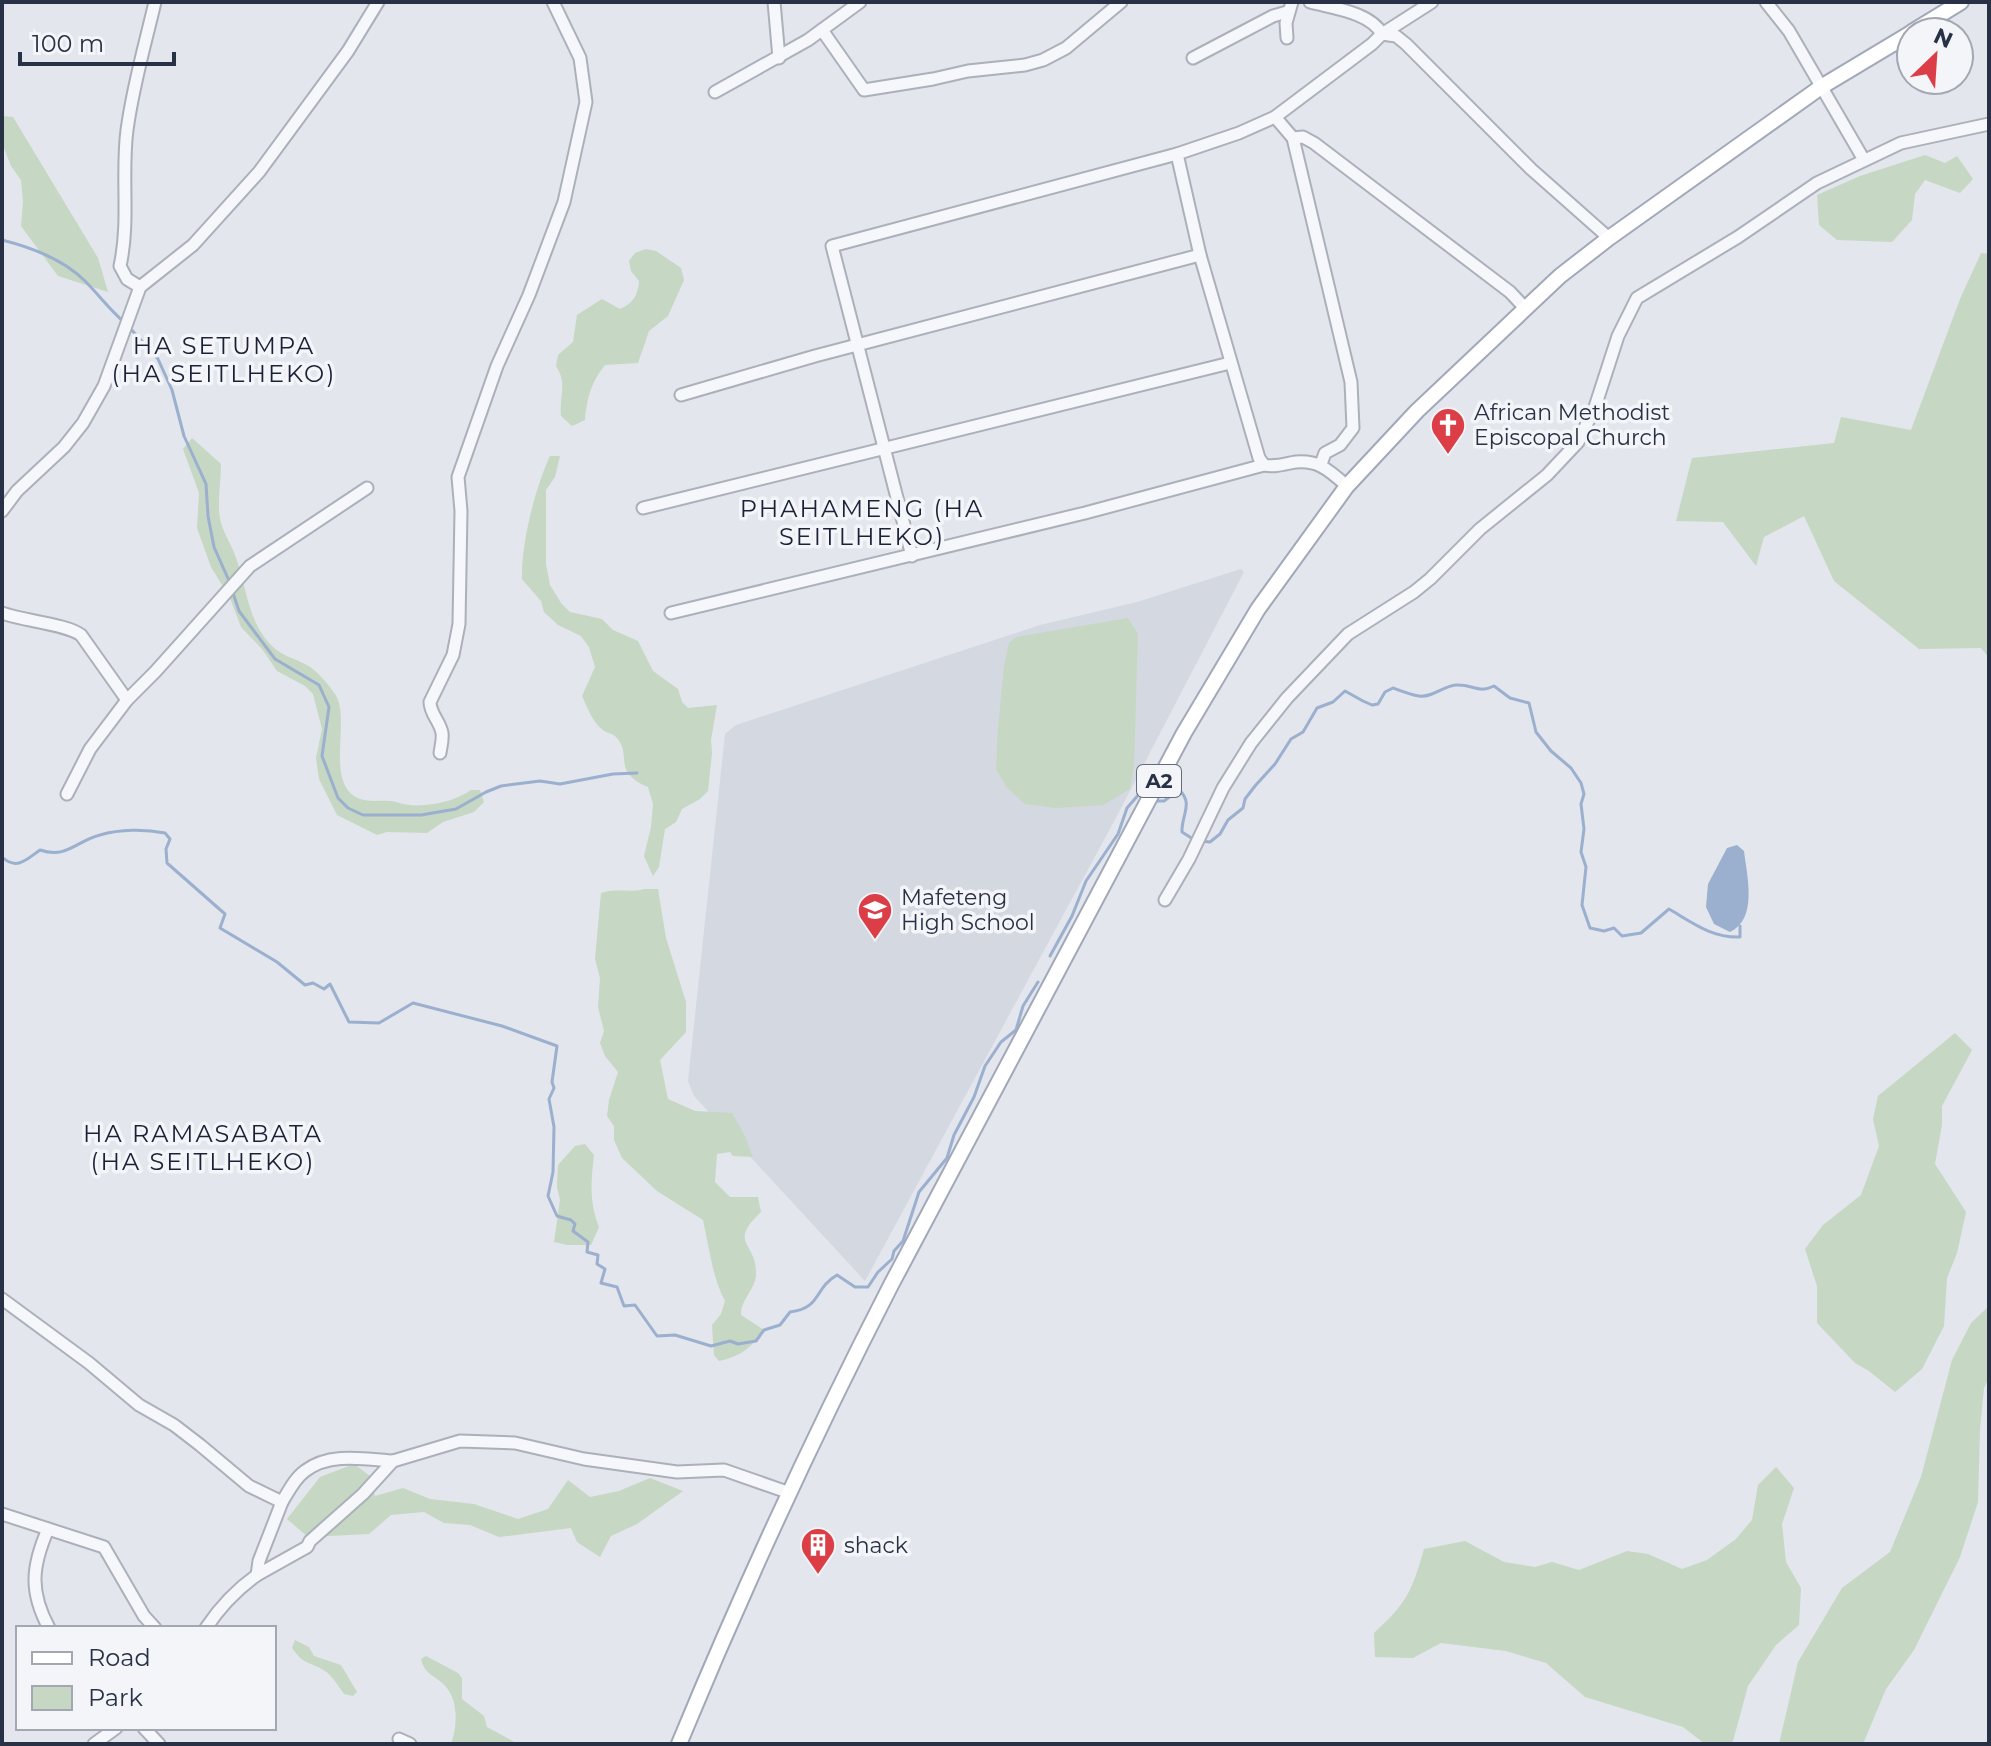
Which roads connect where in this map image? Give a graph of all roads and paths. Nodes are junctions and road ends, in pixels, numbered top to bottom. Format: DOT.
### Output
graph roads {
  1 [pos="155,2"];
  2 [pos="378,2"];
  3 [pos="553,2"];
  4 [pos="774,2"];
  5 [pos="860,2"];
  6 [pos="1121,2"];
  7 [pos="1310,2"];
  8 [pos="1432,2"];
  9 [pos="1766,2"];
  10 [pos="1961,2"];
  11 [pos="1290,7"];
  12 [pos="1938,16"];
  13 [pos="822,30"];
  14 [pos="1382,34"];
  15 [pos="1287,38"];
  16 [pos="1895,42"];
  17 [pos="779,58"];
  18 [pos="1193,58"];
  19 [pos="1821,87"];
  20 [pos="715,92"];
  21 [pos="1275,117"];
  22 [pos="1989,124"];
  23 [pos="1293,138"];
  24 [pos="1177,154"];
  25 [pos="1864,160"];
  26 [pos="1609,238"];
  27 [pos="1200,255"];
  28 [pos="140,287"];
  29 [pos="1525,308"];
  30 [pos="858,345"];
  31 [pos="1230,363"];
  32 [pos="681,395"];
  33 [pos="885,450"];
  34 [pos="1321,464"];
  35 [pos="1264,465"];
  36 [pos="1347,486"];
  37 [pos="367,488"];
  38 [pos="643,508"];
  39 [pos="2,511"];
  40 [pos="912,556"];
  41 [pos="2,613"];
  42 [pos="671,613"];
  43 [pos="127,700"];
  44 [pos="440,753"];
  45 [pos="67,794"];
  46 [pos="1165,900"];
  47 [pos="2,1299"];
  48 [pos="393,1461"];
  49 [pos="790,1493"];
  50 [pos="282,1502"];
  51 [pos="2,1514"];
  52 [pos="48,1529"];
  53 [pos="257,1575"];
  54 [pos="48,1626"];
  55 [pos="153,1626"];
  56 [pos="208,1626"];
  57 [pos="113,1730"];
  58 [pos="94,1744"];
  59 [pos="679,1744"];
  1 -- 28 [label="street"];
  2 -- 28 [label="street"];
  3 -- 44 [label="street"];
  4 -- 17 [label="street"];
  5 -- 13 [label="street"];
  6 -- 13 [label="street"];
  7 -- 14 [label="street"];
  8 -- 14 [label="street"];
  9 -- 19 [label="street"];
  10 -- 12 [label="main road, A2"];
  11 -- 15 [label="street"];
  11 -- 18 [label="street"];
  13 -- 17 [label="street"];
  14 -- 21 [label="street"];
  14 -- 26 [label="street"];
  16 -- 19 [label="main road, A2"];
  17 -- 20 [label="street"];
  19 -- 25 [label="street"];
  19 -- 26 [label="main road, A2"];
  21 -- 23 [label="street"];
  21 -- 24 [label="street"];
  22 -- 25 [label="street"];
  23 -- 29 [label="street"];
  23 -- 34 [label="street"];
  24 -- 27 [label="street"];
  24 -- 30 [label="street"];
  25 -- 46 [label="street"];
  26 -- 29 [label="main road, A2"];
  27 -- 30 [label="street"];
  27 -- 31 [label="street"];
  28 -- 39 [label="street"];
  29 -- 36 [label="main road, A2"];
  30 -- 32 [label="street"];
  30 -- 33 [label="street"];
  31 -- 33 [label="street"];
  31 -- 35 [label="street"];
  33 -- 38 [label="street"];
  33 -- 40 [label="street"];
  34 -- 35 [label="street"];
  34 -- 36 [label="street"];
  35 -- 40 [label="street"];
  36 -- 49 [label="main road, A2"];
  37 -- 43 [label="street"];
  40 -- 42 [label="street"];
  41 -- 43 [label="street"];
  43 -- 45 [label="street"];
  47 -- 50 [label="street"];
  48 -- 49 [label="street"];
  48 -- 50 [label="street"];
  48 -- 53 [label="street"];
  49 -- 59 [label="main road, A2"];
  50 -- 53 [label="street"];
  51 -- 52 [label="street"];
  52 -- 54 [label="street"];
  52 -- 55 [label="street"];
  53 -- 56 [label="street"];
  57 -- 58 [label="street"];
}
